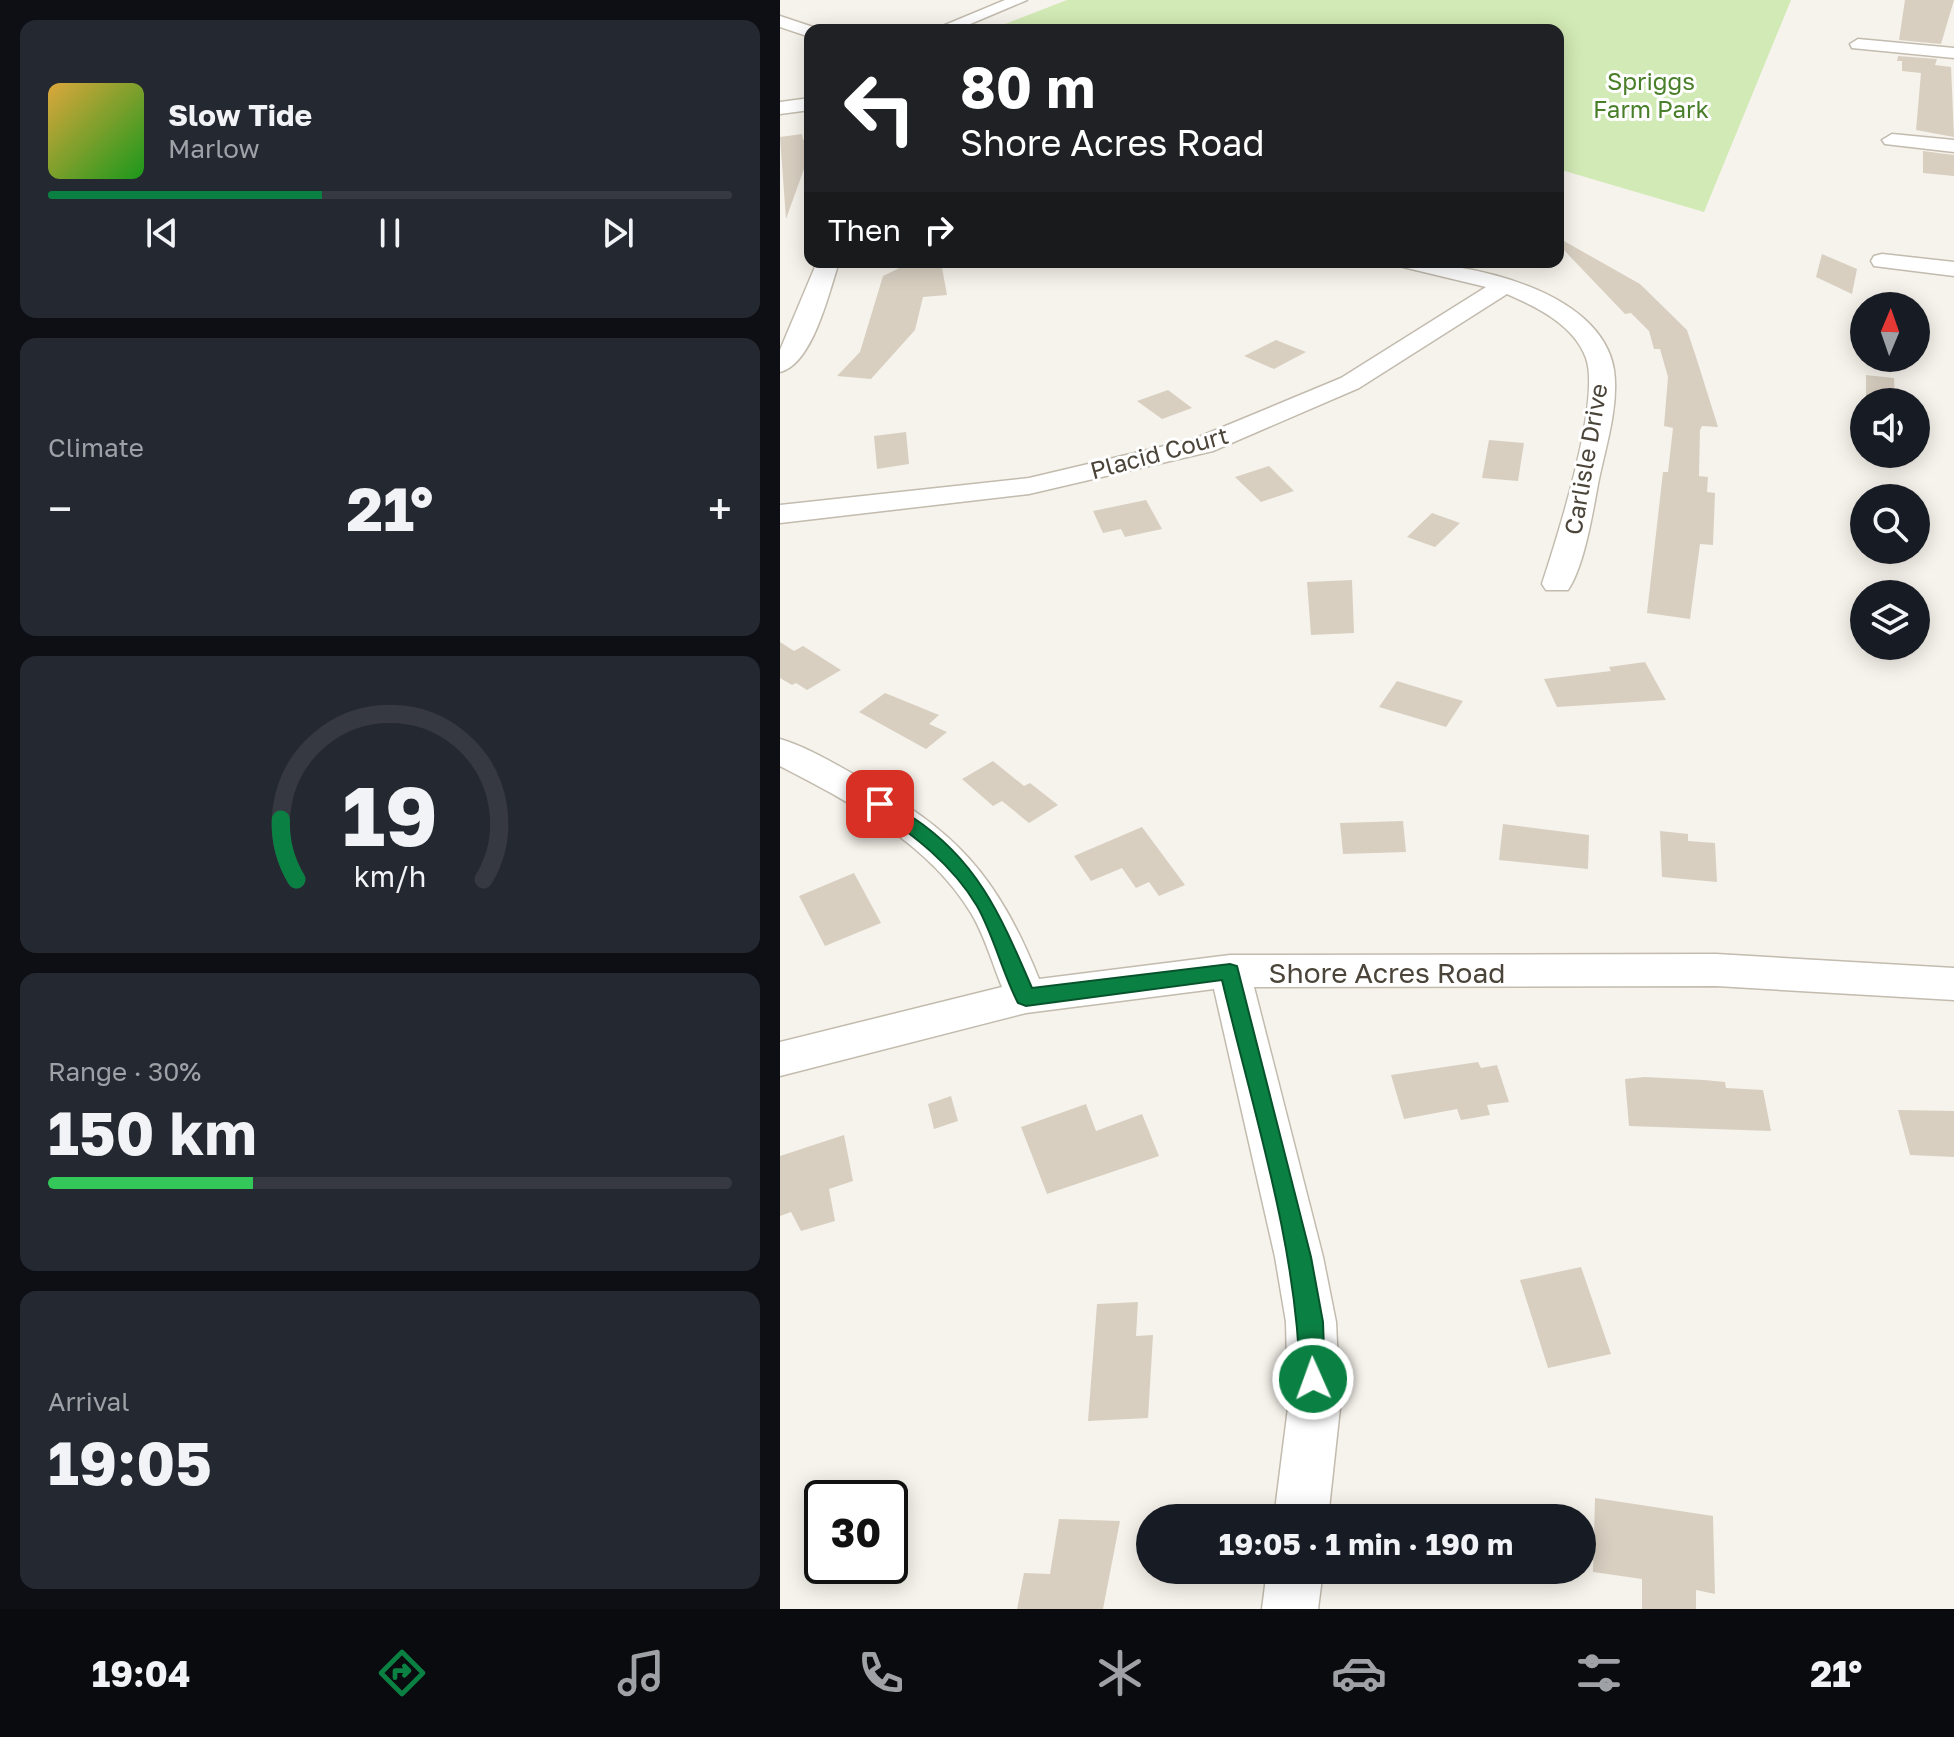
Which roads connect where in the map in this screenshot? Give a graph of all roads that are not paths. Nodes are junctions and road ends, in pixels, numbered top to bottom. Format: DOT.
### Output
graph roads {
  1 [pos="1019,0"];
  2 [pos="780,21"];
  3 [pos="957,24"];
  4 [pos="804,30"];
  5 [pos="1858,44"];
  6 [pos="1954,53"];
  7 [pos="804,105"];
  8 [pos="780,108"];
  9 [pos="1892,140"];
  10 [pos="1954,146"];
  11 [pos="1882,261"];
  12 [pos="826,268"];
  13 [pos="1434,268"];
  14 [pos="1954,269"];
  15 [pos="1504,286"];
  16 [pos="780,365"];
  17 [pos="780,514"];
  18 [pos="1557,584"];
  19 [pos="780,751"];
  20 [pos="1230,971"];
  21 [pos="1954,984"];
  22 [pos="1026,997"];
  23 [pos="780,1059"];
  24 [pos="1303,1504"];
  25 [pos="1293,1584"];
  26 [pos="1290,1609"];
  1 -- 3 [label="street"];
  2 -- 4 [label="street"];
  5 -- 6 [label="street"];
  7 -- 8 [label="street"];
  9 -- 10 [label="street"];
  11 -- 14 [label="street"];
  12 -- 16 [label="street"];
  13 -- 15 [label="street, Carlisle Drive"];
  15 -- 17 [label="street, Placid Court"];
  15 -- 18 [label="street, Carlisle Drive"];
  19 -- 22 [label="street"];
  20 -- 21 [label="street, Shore Acres Road"];
  20 -- 22 [label="street, Shore Acres Road"];
  20 -- 24 [label="street"];
  22 -- 23 [label="street, Shore Acres Road"];
  25 -- 26 [label="street"];
}
